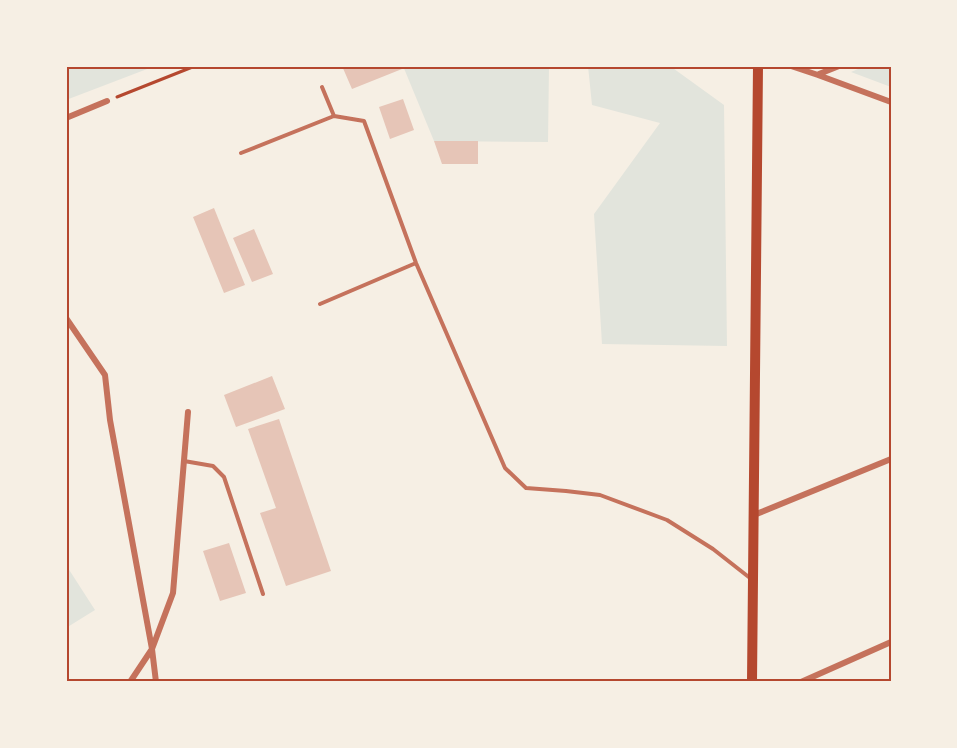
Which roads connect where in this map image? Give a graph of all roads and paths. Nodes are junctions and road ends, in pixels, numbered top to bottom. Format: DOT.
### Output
graph roads {
  1 [pos="195,66"];
  2 [pos="758,66"];
  3 [pos="791,66"];
  4 [pos="839,66"];
  5 [pos="818,75"];
  6 [pos="322,87"];
  7 [pos="107,101"];
  8 [pos="891,102"];
  9 [pos="334,116"];
  10 [pos="66,118"];
  11 [pos="241,153"];
  12 [pos="416,263"];
  13 [pos="320,304"];
  14 [pos="66,318"];
  15 [pos="188,412"];
  16 [pos="891,459"];
  17 [pos="184,461"];
  18 [pos="753,515"];
  19 [pos="752,579"];
  20 [pos="263,594"];
  21 [pos="891,642"];
  22 [pos="152,649"];
  23 [pos="130,682"];
  24 [pos="156,682"];
  25 [pos="752,682"];
  26 [pos="801,682"];
  1 -- 7 [label="path"];
  2 -- 18 [label="main road"];
  3 -- 5 [label="street"];
  4 -- 5 [label="street"];
  5 -- 8 [label="street"];
  6 -- 9 [label="lane"];
  7 -- 10 [label="street"];
  9 -- 11 [label="lane"];
  9 -- 12 [label="lane"];
  12 -- 13 [label="lane"];
  12 -- 19 [label="lane"];
  14 -- 22 [label="street"];
  15 -- 17 [label="street"];
  16 -- 18 [label="street"];
  17 -- 20 [label="lane"];
  17 -- 22 [label="street"];
  18 -- 19 [label="main road"];
  19 -- 25 [label="main road"];
  21 -- 26 [label="street"];
  22 -- 23 [label="street"];
  22 -- 24 [label="street"];
}
